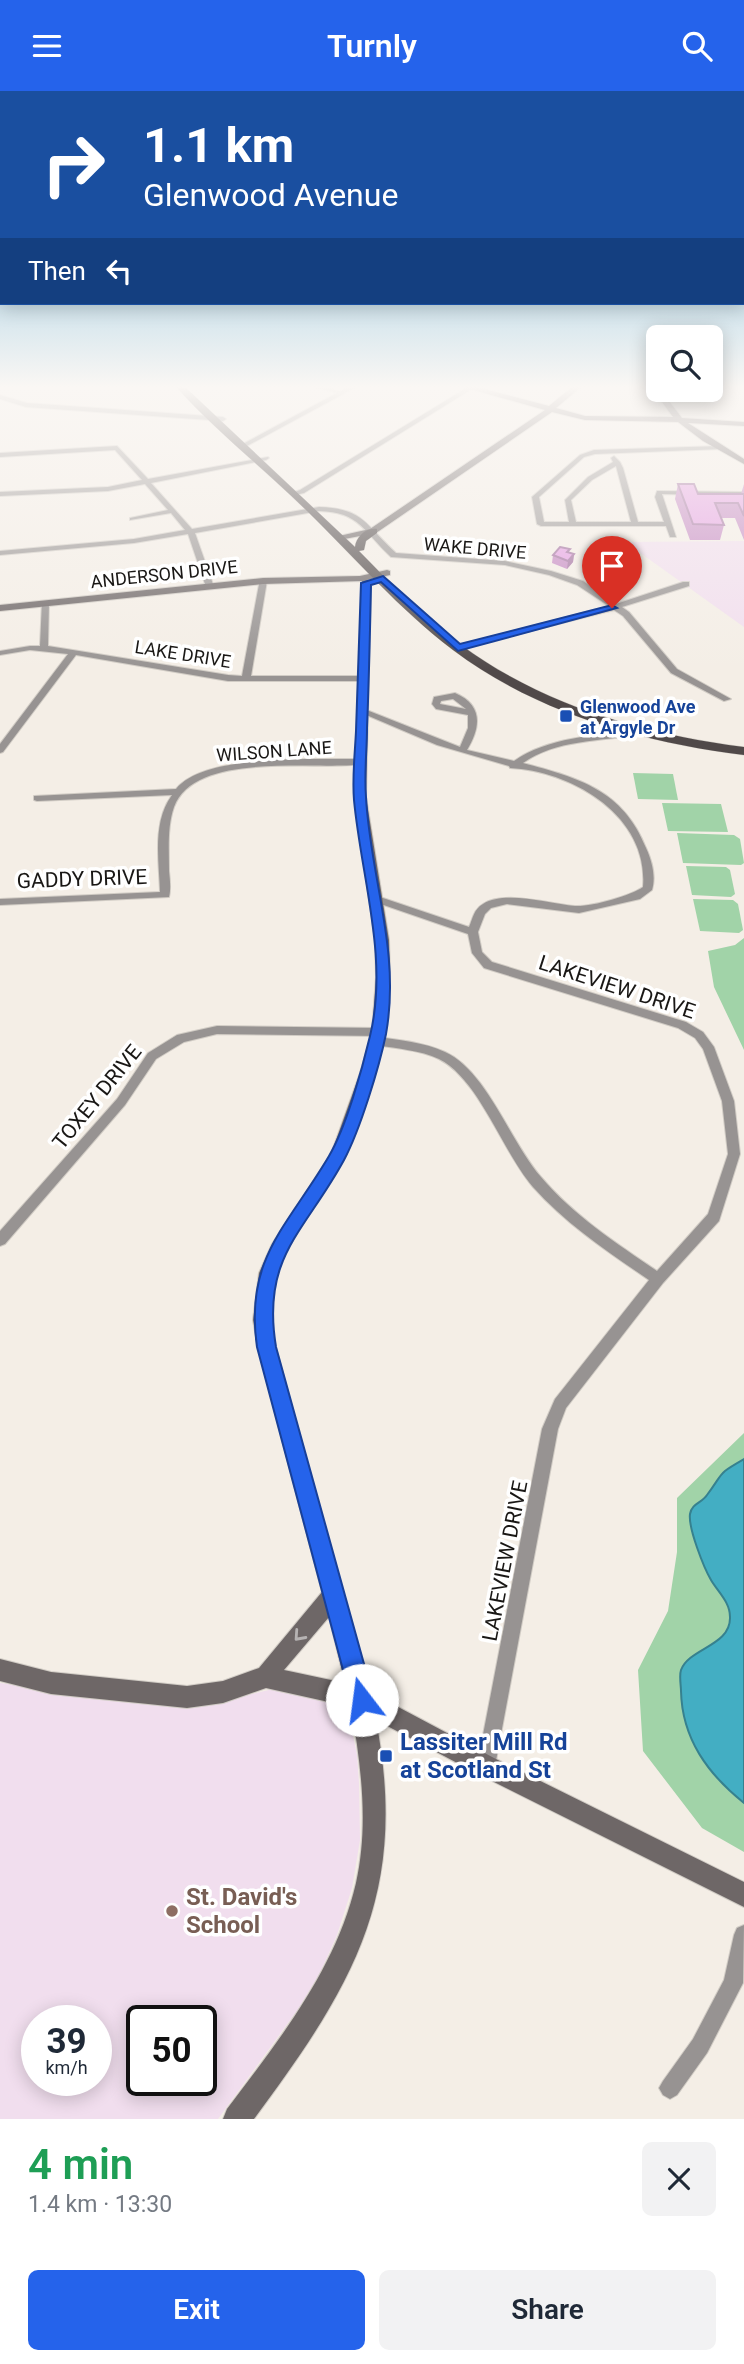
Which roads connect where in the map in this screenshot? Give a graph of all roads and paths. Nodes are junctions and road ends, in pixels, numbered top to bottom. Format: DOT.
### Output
graph roads {
  1 [pos="154,482"];
  2 [pos="287,482"];
  3 [pos="317,482"];
  4 [pos="445,482"];
  5 [pos="551,482"];
  6 [pos="588,482"];
  7 [pos="623,482"];
  8 [pos="147,483"];
  9 [pos="299,493"];
  10 [pos="0,494"];
  11 [pos="744,494"];
  12 [pos="316,509"];
  13 [pos="171,511"];
  14 [pos="132,519"];
  15 [pos="573,524"];
  16 [pos="635,524"];
  17 [pos="668,524"];
  18 [pos="373,531"];
  19 [pos="191,532"];
  20 [pos="673,535"];
  21 [pos="345,538"];
  22 [pos="360,548"];
  23 [pos="0,552"];
  24 [pos="366,563"];
  25 [pos="385,576"];
  26 [pos="365,580"];
  27 [pos="263,581"];
  28 [pos="686,584"];
  29 [pos="210,587"];
  30 [pos="45,603"];
  31 [pos="617,606"];
  32 [pos="0,608"];
  33 [pos="463,646"];
  34 [pos="44,648"];
  35 [pos="74,652"];
  36 [pos="0,653"];
  37 [pos="246,679"];
  38 [pos="362,679"];
  39 [pos="727,699"];
  40 [pos="361,711"];
  41 [pos="471,713"];
  42 [pos="641,729"];
  43 [pos="744,744"];
  44 [pos="0,751"];
  45 [pos="462,751"];
  46 [pos="744,751"];
  47 [pos="360,762"];
  48 [pos="513,766"];
  49 [pos="176,792"];
  50 [pos="37,799"];
  51 [pos="165,895"];
  52 [pos="376,899"];
  53 [pos="0,902"];
  54 [pos="473,932"];
  55 [pos="378,1037"];
  56 [pos="0,1240"];
  57 [pos="658,1279"];
  58 [pos="334,1595"];
  59 [pos="0,1670"];
  60 [pos="266,1677"];
  61 [pos="362,1700"];
  62 [pos="486,1766"];
  63 [pos="744,1895"];
  64 [pos="744,1935"];
  65 [pos="670,2088"];
  66 [pos="237,2119"];
  1 -- 8 [label="street"];
  2 -- 9 [label="main road"];
  3 -- 9 [label="street"];
  4 -- 18 [label="main road"];
  5 -- 15 [label="street"];
  6 -- 15 [label="street"];
  7 -- 16 [label="street"];
  8 -- 10 [label="street"];
  8 -- 13 [label="street"];
  9 -- 12 [label="main road"];
  11 -- 17 [label="street"];
  12 -- 18 [label="street, WAKE DRIVE"];
  12 -- 19 [label="street"];
  12 -- 21 [label="main road"];
  13 -- 14 [label="street"];
  13 -- 19 [label="street"];
  15 -- 16 [label="street"];
  16 -- 17 [label="street"];
  17 -- 20 [label="street"];
  18 -- 21 [label="main road"];
  18 -- 22 [label="main road"];
  18 -- 31 [label="street, WAKE DRIVE"];
  19 -- 23 [label="street"];
  19 -- 29 [label="street"];
  21 -- 22 [label="main road"];
  21 -- 24 [label="main road"];
  22 -- 25 [label="main road"];
  24 -- 25 [label="main road"];
  24 -- 26 [label="main road"];
  25 -- 26 [label="main road, ANDERSON DRIVE"];
  25 -- 33 [label="main road"];
  26 -- 27 [label="main road, ANDERSON DRIVE"];
  26 -- 38 [label="main road"];
  27 -- 29 [label="main road, ANDERSON DRIVE"];
  27 -- 37 [label="street"];
  28 -- 31 [label="street"];
  29 -- 30 [label="main road, ANDERSON DRIVE"];
  30 -- 32 [label="main road, ANDERSON DRIVE"];
  30 -- 34 [label="street"];
  31 -- 33 [label="street"];
  31 -- 39 [label="street, WAKE DRIVE"];
  33 -- 42 [label="main road"];
  34 -- 35 [label="street, LAKE DRIVE"];
  34 -- 36 [label="street, LAKE DRIVE"];
  35 -- 37 [label="street, LAKE DRIVE"];
  35 -- 44 [label="street"];
  37 -- 38 [label="street, LAKE DRIVE"];
  38 -- 40 [label="main road"];
  40 -- 45 [label="street"];
  40 -- 47 [label="main road"];
  41 -- 45 [label="street"];
  42 -- 43 [label="main road"];
  42 -- 46 [label="main road"];
  42 -- 48 [label="street"];
  45 -- 48 [label="street"];
  47 -- 49 [label="street, WILSON LANE"];
  47 -- 52 [label="main road"];
  48 -- 54 [label="street"];
  49 -- 50 [label="street"];
  49 -- 51 [label="street"];
  51 -- 53 [label="street, GADDY DRIVE"];
  52 -- 54 [label="street"];
  52 -- 55 [label="main road"];
  54 -- 57 [label="street, LAKEVIEW DRIVE"];
  55 -- 56 [label="street, TOXEY DRIVE"];
  55 -- 57 [label="street, TOXEY DRIVE"];
  55 -- 58 [label="main road"];
  57 -- 62 [label="street, LAKEVIEW DRIVE"];
  58 -- 60 [label="main road, one-way"];
  58 -- 61 [label="main road"];
  59 -- 60 [label="main road"];
  60 -- 61 [label="main road"];
  61 -- 62 [label="main road"];
  61 -- 66 [label="main road"];
  62 -- 63 [label="main road"];
  64 -- 65 [label="street"];
}
